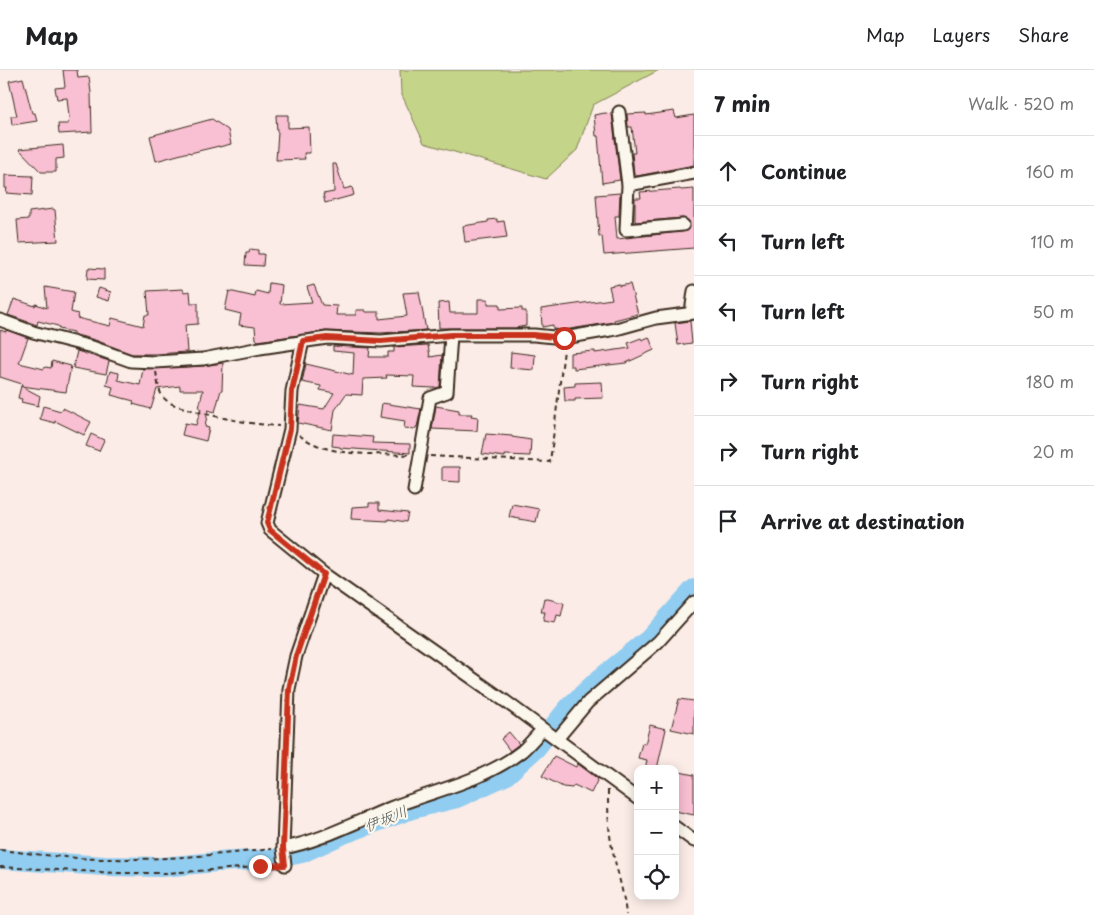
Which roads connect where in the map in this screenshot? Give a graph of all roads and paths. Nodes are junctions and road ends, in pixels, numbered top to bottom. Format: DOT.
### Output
graph roads {
  1 [pos="619,112"];
  2 [pos="694,173"];
  3 [pos="628,185"];
  4 [pos="683,225"];
  5 [pos="694,290"];
  6 [pos="693,313"];
  7 [pos="0,320"];
  8 [pos="451,335"];
  9 [pos="564,338"];
  10 [pos="303,341"];
  11 [pos="155,362"];
  12 [pos="290,429"];
  13 [pos="420,455"];
  14 [pos="414,490"];
  15 [pos="324,574"];
  16 [pos="694,602"];
  17 [pos="550,734"];
  18 [pos="609,778"];
  19 [pos="634,796"];
  20 [pos="679,830"];
  21 [pos="694,841"];
  22 [pos="0,850"];
  23 [pos="284,857"];
  24 [pos="0,867"];
  25 [pos="626,915"];
  1 -- 3 [label="street"];
  2 -- 3 [label="street"];
  3 -- 4 [label="street"];
  5 -- 6 [label="street"];
  6 -- 9 [label="street"];
  7 -- 11 [label="street"];
  8 -- 9 [label="street"];
  8 -- 10 [label="street"];
  8 -- 13 [label="street"];
  9 -- 13 [label="path"];
  10 -- 11 [label="street"];
  10 -- 12 [label="street"];
  11 -- 12 [label="path"];
  12 -- 13 [label="path"];
  12 -- 15 [label="street"];
  13 -- 14 [label="street"];
  15 -- 17 [label="street"];
  15 -- 23 [label="street"];
  16 -- 17 [label="street"];
  17 -- 18 [label="street"];
  17 -- 23 [label="street"];
  18 -- 19 [label="street"];
  18 -- 25 [label="path"];
  20 -- 21 [label="street"];
  22 -- 23 [label="path"];
  23 -- 24 [label="path"];
}
